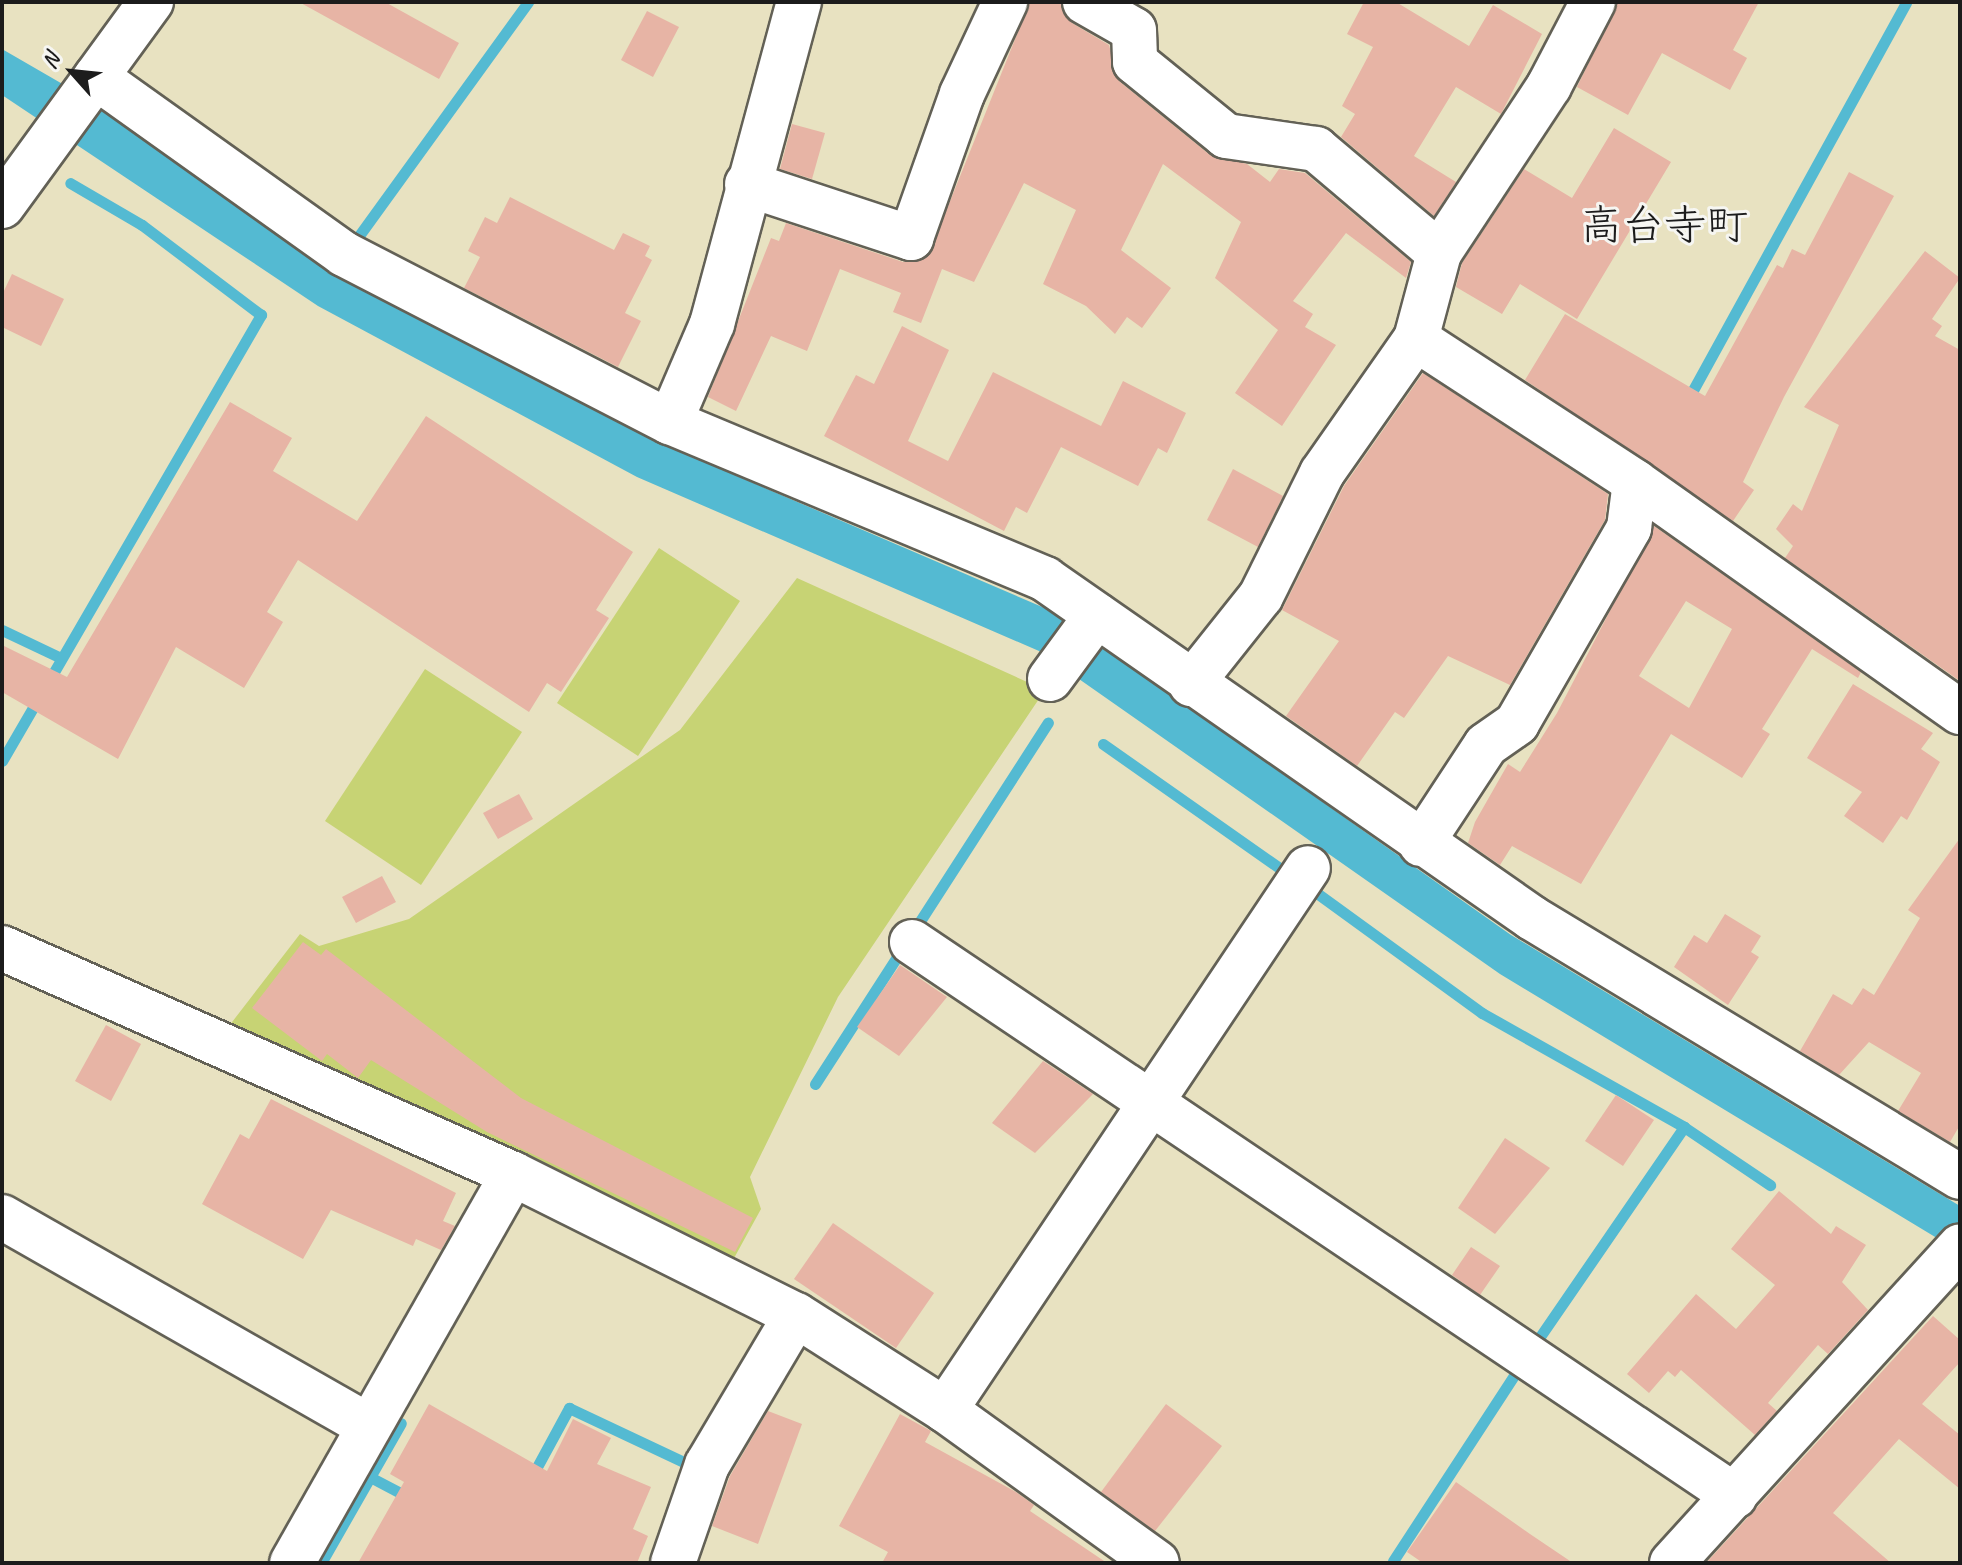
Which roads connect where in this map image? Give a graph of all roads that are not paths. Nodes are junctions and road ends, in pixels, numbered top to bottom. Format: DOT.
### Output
graph roads {
  1 [pos="151,2"];
  2 [pos="799,2"];
  3 [pos="1005,2"];
  4 [pos="1085,2"];
  5 [pos="1593,2"];
  6 [pos="93,81"];
  7 [pos="747,184"];
  8 [pos="2,206"];
  9 [pos="1439,253"];
  10 [pos="1416,339"];
  11 [pos="670,422"];
  12 [pos="1645,490"];
  13 [pos="1093,620"];
  14 [pos="1054,673"];
  15 [pos="1191,684"];
  16 [pos="1960,712"];
  17 [pos="1432,851"];
  18 [pos="1308,868"];
  19 [pos="912,942"];
  20 [pos="2,948"];
  21 [pos="1151,1106"];
  22 [pos="513,1174"];
  23 [pos="1960,1177"];
  24 [pos="2,1217"];
  25 [pos="1954,1252"];
  26 [pos="796,1315"];
  27 [pos="945,1410"];
  28 [pos="369,1426"];
  29 [pos="1735,1496"];
  30 [pos="1131,1555"];
  31 [pos="292,1563"];
  32 [pos="673,1563"];
  33 [pos="1672,1563"];
  1 -- 6 [label="street"];
  2 -- 7 [label="street"];
  3 -- 7 [label="street"];
  4 -- 9 [label="street"];
  5 -- 9 [label="street"];
  6 -- 8 [label="street"];
  6 -- 11 [label="street"];
  7 -- 11 [label="street"];
  9 -- 10 [label="street"];
  10 -- 12 [label="street"];
  10 -- 15 [label="street"];
  11 -- 13 [label="street"];
  12 -- 16 [label="street"];
  12 -- 17 [label="street"];
  13 -- 14 [label="street"];
  13 -- 15 [label="street"];
  15 -- 17 [label="street"];
  17 -- 23 [label="street"];
  18 -- 21 [label="street"];
  19 -- 21 [label="street"];
  20 -- 22 [label="street"];
  21 -- 27 [label="street"];
  21 -- 29 [label="street"];
  22 -- 26 [label="street"];
  22 -- 28 [label="street"];
  24 -- 28 [label="street"];
  25 -- 29 [label="street"];
  26 -- 27 [label="street"];
  26 -- 32 [label="street"];
  27 -- 30 [label="street"];
  28 -- 31 [label="street"];
  29 -- 33 [label="street"];
}
